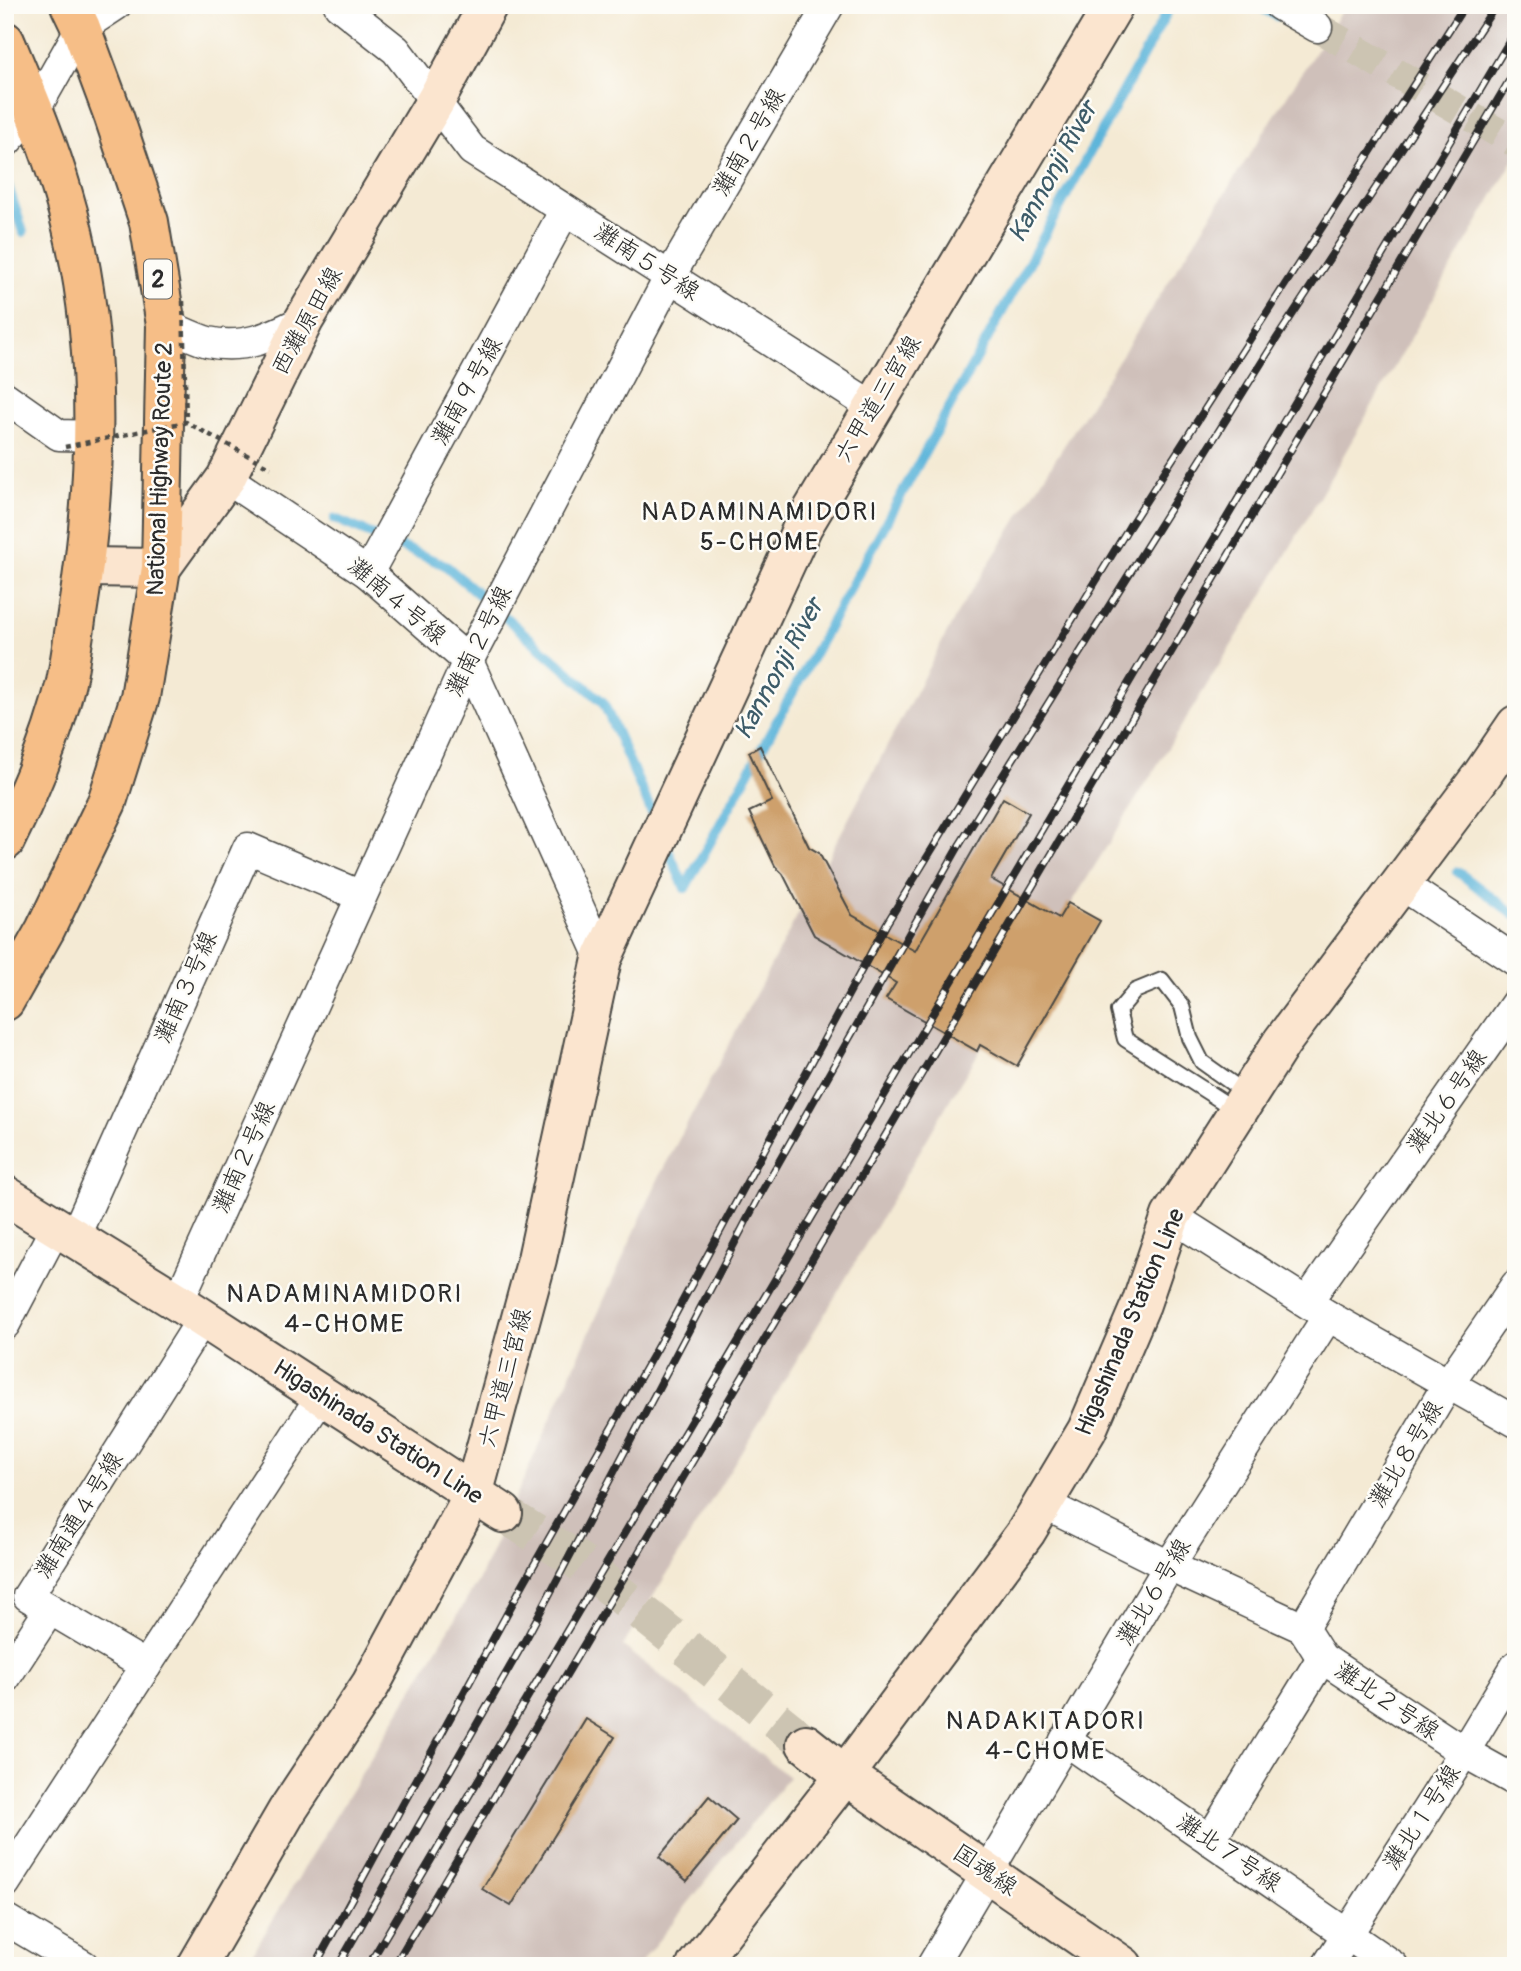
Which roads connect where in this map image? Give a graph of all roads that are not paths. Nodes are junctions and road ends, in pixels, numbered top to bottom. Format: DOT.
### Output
graph roads {
  1 [pos="116,5"];
  2 [pos="339,5"];
  3 [pos="488,5"];
  4 [pos="829,5"];
  5 [pos="1114,5"];
  6 [pos="1279,5"];
  7 [pos="75,17"];
  8 [pos="1317,27"];
  9 [pos="5,41"];
  10 [pos="436,100"];
  11 [pos="34,111"];
  12 [pos="5,144"];
  13 [pos="565,210"];
  14 [pos="670,276"];
  15 [pos="174,313"];
  16 [pos="304,320"];
  17 [pos="5,397"];
  18 [pos="873,407"];
  19 [pos="80,441"];
  20 [pos="226,478"];
  21 [pos="85,566"];
  22 [pos="371,567"];
  23 [pos="162,568"];
  24 [pos="468,661"];
  25 [pos="1516,724"];
  26 [pos="10,816"];
  27 [pos="1401,884"];
  28 [pos="361,896"];
  29 [pos="602,959"];
  30 [pos="1516,961"];
  31 [pos="5,1001"];
  32 [pos="1516,1003"];
  33 [pos="1243,1103"];
  34 [pos="5,1195"];
  35 [pos="1171,1216"];
  36 [pos="65,1233"];
  37 [pos="1516,1285"];
  38 [pos="1317,1309"];
  39 [pos="191,1310"];
  40 [pos="5,1324"];
  41 [pos="1448,1384"];
  42 [pos="322,1395"];
  43 [pos="1516,1422"];
  44 [pos="1041,1503"];
  45 [pos="488,1504"];
  46 [pos="1169,1566"];
  47 [pos="50,1609"];
  48 [pos="1303,1628"];
  49 [pos="1322,1658"];
  50 [pos="146,1666"];
  51 [pos="1516,1666"];
  52 [pos="5,1678"];
  53 [pos="1065,1741"];
  54 [pos="806,1744"];
  55 [pos="1464,1752"];
  56 [pos="845,1775"];
  57 [pos="1516,1781"];
  58 [pos="1210,1840"];
  59 [pos="988,1872"];
  60 [pos="5,1883"];
  61 [pos="5,1919"];
  62 [pos="1347,1934"];
  63 [pos="84,1966"];
  64 [pos="197,1966"];
  65 [pos="696,1966"];
  66 [pos="932,1966"];
  67 [pos="1123,1966"];
  68 [pos="1327,1966"];
  69 [pos="1393,1966"];
  1 -- 7 [label="street"];
  2 -- 10 [label="street, 灘南５号線"];
  3 -- 10 [label="street, 西灘原田線"];
  4 -- 14 [label="street, 灘南２号線"];
  5 -- 18 [label="street, 六甲道三宮線"];
  6 -- 8 [label="street"];
  7 -- 11 [label="street"];
  7 -- 15 [label="highway, National Highway Route 2 / 2"];
  9 -- 11 [label="highway"];
  10 -- 13 [label="street, 灘南５号線"];
  10 -- 16 [label="street, 西灘原田線"];
  11 -- 12 [label="street"];
  11 -- 19 [label="highway"];
  13 -- 14 [label="street, 灘南５号線"];
  13 -- 22 [label="street, 灘南９号線"];
  14 -- 18 [label="street, 灘南５号線"];
  14 -- 24 [label="street, 灘南２号線"];
  15 -- 16 [label="street"];
  15 -- 23 [label="highway, National Highway Route 2 / 2"];
  16 -- 20 [label="street, 西灘原田線"];
  17 -- 19 [label="street"];
  18 -- 29 [label="street, 六甲道三宮線"];
  19 -- 21 [label="highway"];
  20 -- 22 [label="street, 灘南４号線"];
  20 -- 23 [label="street, 西灘原田線"];
  21 -- 23 [label="street"];
  21 -- 26 [label="highway"];
  22 -- 24 [label="street, 灘南４号線"];
  23 -- 31 [label="highway, National Highway Route 2 / 2"];
  24 -- 28 [label="street, 灘南２号線"];
  24 -- 29 [label="street, 灘南４号線"];
  25 -- 27 [label="street, Higashinada Station Line"];
  27 -- 30 [label="street"];
  27 -- 33 [label="street, Higashinada Station Line"];
  28 -- 36 [label="street, 灘南３号線"];
  28 -- 39 [label="street, 灘南２号線"];
  29 -- 45 [label="street, 六甲道三宮線"];
  32 -- 38 [label="street, 灘北６号線"];
  33 -- 33 [label="lane"];
  33 -- 35 [label="street, Higashinada Station Line"];
  34 -- 36 [label="street, Higashinada Station Line"];
  35 -- 38 [label="street"];
  35 -- 44 [label="street, Higashinada Station Line"];
  36 -- 39 [label="street, Higashinada Station Line"];
  36 -- 40 [label="street"];
  37 -- 41 [label="street, 灘北８号線"];
  38 -- 41 [label="street"];
  38 -- 46 [label="street, 灘北６号線"];
  39 -- 42 [label="street, Higashinada Station Line"];
  39 -- 47 [label="street, 灘南通４号線"];
  41 -- 43 [label="street"];
  41 -- 48 [label="street, 灘北８号線"];
  42 -- 45 [label="street, Higashinada Station Line"];
  42 -- 50 [label="street"];
  44 -- 46 [label="street"];
  44 -- 56 [label="street, Higashinada Station Line"];
  45 -- 64 [label="street, 六甲道三宮線"];
  46 -- 48 [label="street"];
  46 -- 53 [label="street, 灘北６号線"];
  47 -- 50 [label="street, 灘南通４号線"];
  47 -- 52 [label="street"];
  48 -- 49 [label="street, 灘北２号線"];
  49 -- 55 [label="street, 灘北２号線"];
  49 -- 58 [label="street"];
  50 -- 60 [label="street"];
  51 -- 55 [label="street, 灘北１号線"];
  53 -- 58 [label="street, 灘北７号線"];
  53 -- 59 [label="street, 灘北６号線"];
  54 -- 56 [label="street"];
  55 -- 57 [label="street, 灘北２号線"];
  55 -- 62 [label="street, 灘北１号線"];
  56 -- 59 [label="street, 国魂線"];
  56 -- 65 [label="street, Higashinada Station Line"];
  58 -- 62 [label="street, 灘北７号線"];
  59 -- 66 [label="street, 灘北６号線"];
  59 -- 67 [label="street, 国魂線"];
  61 -- 63 [label="street"];
  62 -- 68 [label="street, 灘北１号線"];
  62 -- 69 [label="street, 灘北７号線"];
}
